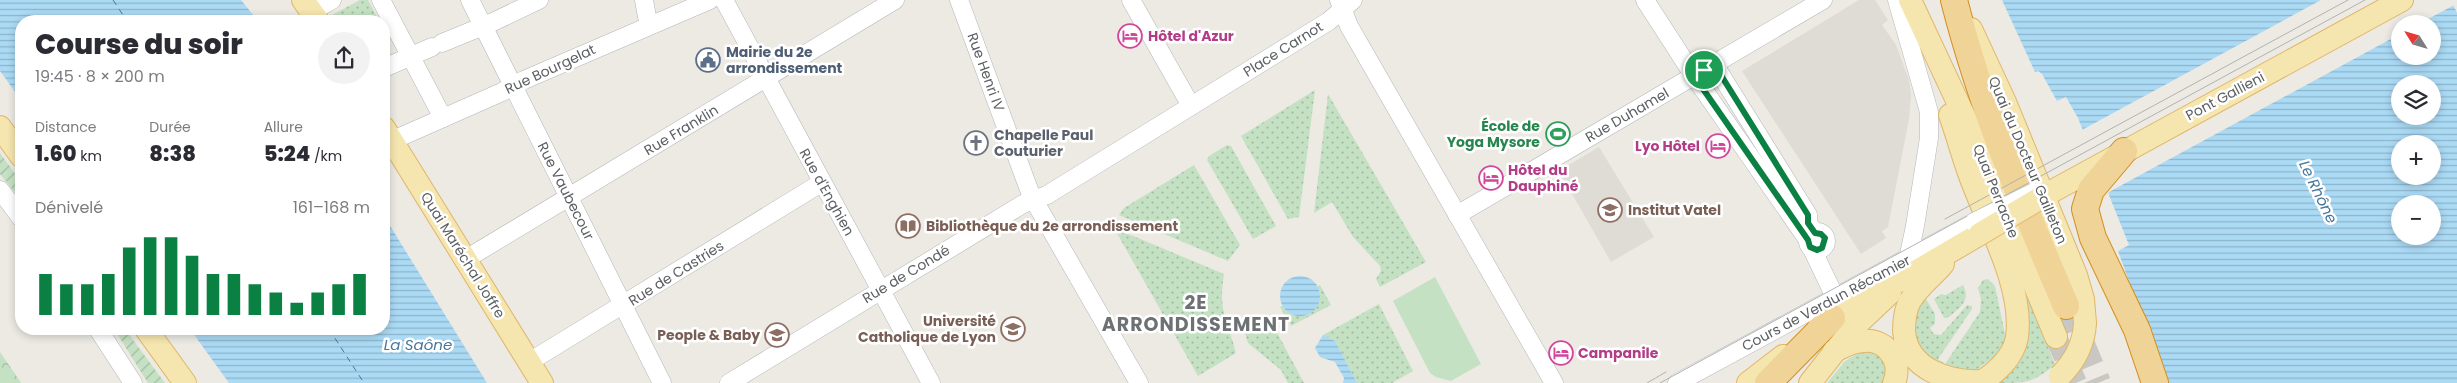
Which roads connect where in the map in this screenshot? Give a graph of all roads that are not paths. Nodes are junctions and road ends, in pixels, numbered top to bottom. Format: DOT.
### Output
graph roads {
  1 [pos="332,0"];
  2 [pos="381,0"];
  3 [pos="470,0"];
  4 [pos="539,0"];
  5 [pos="710,0"];
  6 [pos="724,0"];
  7 [pos="896,0"];
  8 [pos="960,0"];
  9 [pos="1131,0"];
  10 [pos="1645,0"];
  11 [pos="1824,0"];
  12 [pos="1897,0"];
  13 [pos="1910,0"];
  14 [pos="1954,0"];
  15 [pos="1958,0"];
  16 [pos="2402,0"];
  17 [pos="1345,3"];
  18 [pos="311,11"];
  19 [pos="389,15"];
  20 [pos="390,17"];
  21 [pos="483,26"];
  22 [pos="1932,46"];
  23 [pos="410,56"];
  24 [pos="1714,64"];
  25 [pos="390,65"];
  26 [pos="1694,76"];
  27 [pos="766,78"];
  28 [pos="512,86"];
  29 [pos="1191,106"];
  30 [pos="443,118"];
  31 [pos="0,127"];
  32 [pos="390,133"];
  33 [pos="390,137"];
  34 [pos="15,148"];
  35 [pos="2124,151"];
  36 [pos="821,183"];
  37 [pos="2083,186"];
  38 [pos="0,190"];
  39 [pos="569,198"];
  40 [pos="1034,200"];
  41 [pos="15,210"];
  42 [pos="1457,215"];
  43 [pos="1972,234"];
  44 [pos="1812,240"];
  45 [pos="466,259"];
  46 [pos="1906,268"];
  47 [pos="880,290"];
  48 [pos="623,305"];
  49 [pos="1833,308"];
  50 [pos="2075,315"];
  51 [pos="102,335"];
  52 [pos="150,335"];
  53 [pos="2056,337"];
  54 [pos="1833,352"];
  55 [pos="529,362"];
  56 [pos="2056,380"];
  57 [pos="1981,382"];
  58 [pos="133,383"];
  59 [pos="185,383"];
  60 [pos="542,383"];
  61 [pos="662,383"];
  62 [pos="729,383"];
  63 [pos="931,383"];
  64 [pos="1139,383"];
  65 [pos="1554,383"];
  66 [pos="1677,383"];
  67 [pos="1748,383"];
  68 [pos="1768,383"];
  69 [pos="1810,383"];
  70 [pos="1894,383"];
  71 [pos="2155,383"];
  1 -- 18 [label="street"];
  2 -- 19 [label="street"];
  3 -- 21 [label="street, Rue Vaubecour"];
  4 -- 21 [label="street"];
  5 -- 28 [label="street, Rue Bourgelat"];
  6 -- 27 [label="street, Rue d'Enghien"];
  7 -- 27 [label="street, Rue Franklin"];
  8 -- 40 [label="street, Rue Henri IV"];
  9 -- 29 [label="street"];
  10 -- 26 [label="street"];
  11 -- 24 [label="street, Rue Duhamel"];
  12 -- 46 [label="street"];
  13 -- 22 [label="main road"];
  14 -- 50 [label="highway"];
  15 -- 50 [label="main road, Quai du Docteur Gailleton"];
  16 -- 35 [label="main road, Pont Gallieni"];
  17 -- 29 [label="street, Place Carnot"];
  17 -- 42 [label="street, Place Carnot"];
  20 -- 23 [label="street"];
  21 -- 23 [label="street"];
  21 -- 28 [label="street, Rue Vaubecour"];
  22 -- 53 [label="main road, Quai Perrache"];
  22 -- 57 [label="main road"];
  23 -- 25 [label="street"];
  23 -- 30 [label="street"];
  24 -- 26 [label="street, Rue Duhamel"];
  24 -- 44 [label="street"];
  26 -- 42 [label="street, Rue Duhamel"];
  26 -- 44 [label="street"];
  27 -- 36 [label="street, Rue d'Enghien"];
  27 -- 39 [label="street, Rue Franklin"];
  28 -- 30 [label="street, Rue Bourgelat"];
  28 -- 39 [label="street, Rue Vaubecour"];
  29 -- 40 [label="street, Place Carnot"];
  30 -- 32 [label="street, Rue Bourgelat"];
  31 -- 34 [label="main road"];
  33 -- 45 [label="main road, Quai Maréchal Joffre"];
  35 -- 37 [label="highway"];
  36 -- 47 [label="street, Rue d'Enghien"];
  36 -- 48 [label="street, Rue de Castries"];
  37 -- 43 [label="main road, bridge"];
  37 -- 71 [label="highway"];
  38 -- 41 [label="street"];
  39 -- 45 [label="street, Rue Franklin"];
  39 -- 48 [label="street, Rue Vaubecour"];
  40 -- 47 [label="street, Rue de Condé"];
  40 -- 64 [label="street"];
  42 -- 65 [label="street, Place Carnot"];
  43 -- 46 [label="main road"];
  43 -- 57 [label="main road"];
  44 -- 49 [label="street"];
  45 -- 55 [label="main road, Quai Maréchal Joffre"];
  46 -- 49 [label="main road"];
  46 -- 54 [label="main road"];
  47 -- 62 [label="street, Rue de Condé"];
  47 -- 63 [label="street, Rue d'Enghien"];
  48 -- 55 [label="street, Rue de Castries"];
  48 -- 61 [label="street, Rue Vaubecour"];
  49 -- 66 [label="street, Cours de Verdun Récamier"];
  49 -- 67 [label="main road"];
  49 -- 68 [label="highway"];
  50 -- 56 [label="main road, Quai du Docteur Gailleton, bridge"];
  51 -- 58 [label="street"];
  52 -- 59 [label="main road"];
  54 -- 69 [label="main road"];
  54 -- 70 [label="main road"];
  55 -- 60 [label="main road, Quai Maréchal Joffre"];
}
